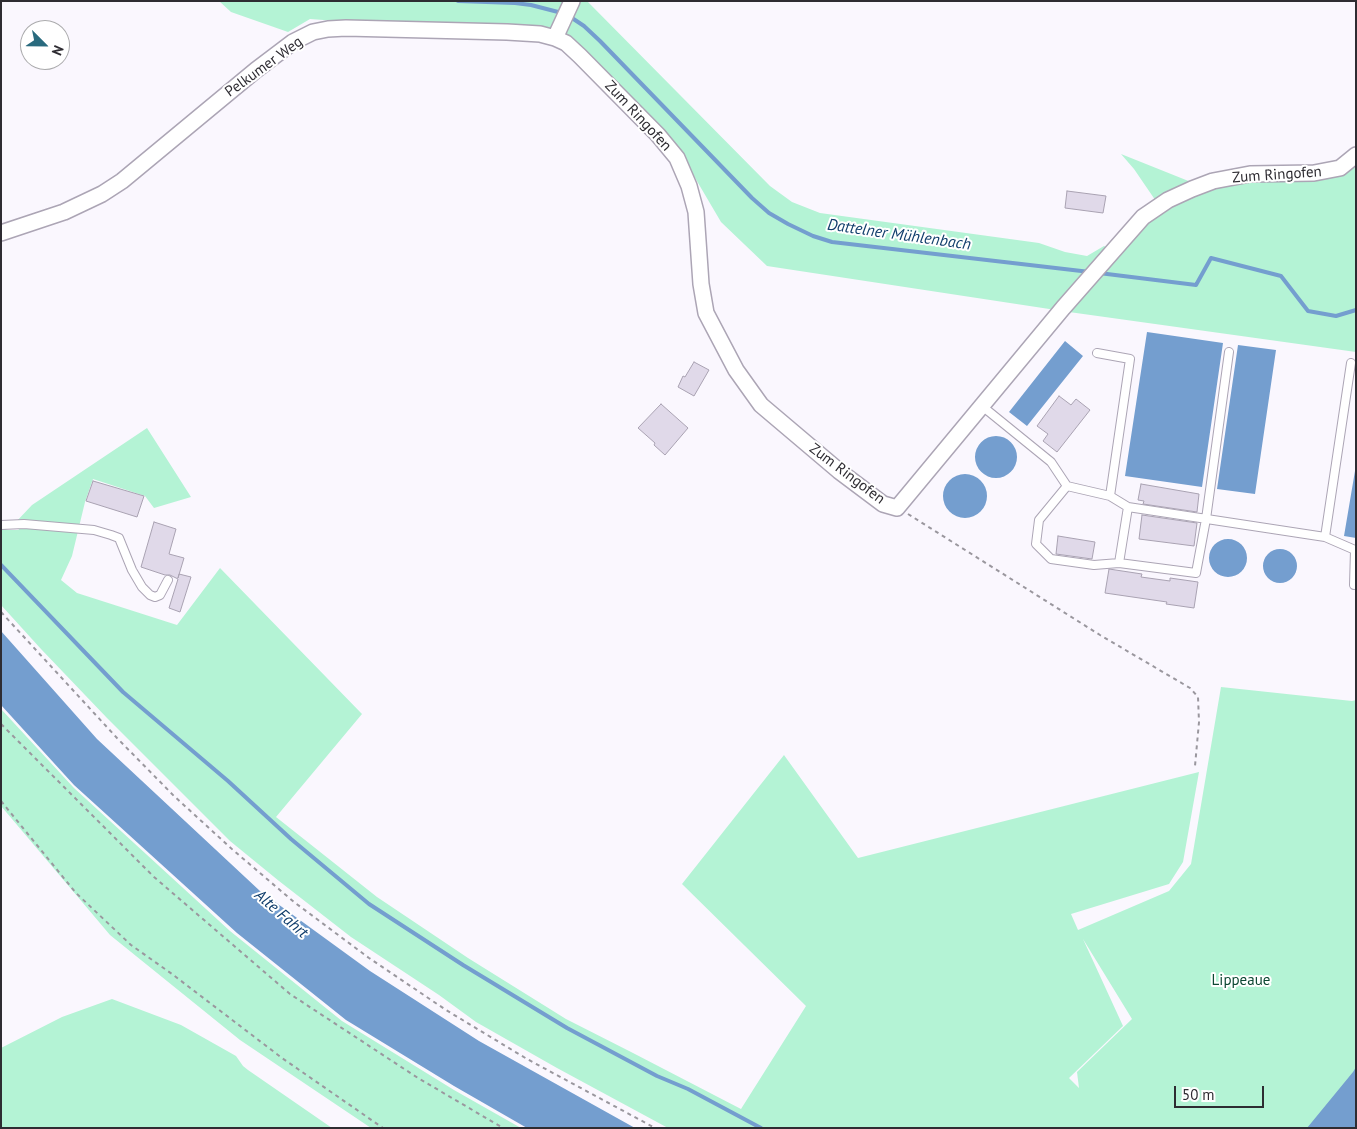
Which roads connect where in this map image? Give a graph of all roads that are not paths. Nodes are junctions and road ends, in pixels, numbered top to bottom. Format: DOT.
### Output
graph roads {
  1 [pos="567,11"];
  2 [pos="555,38"];
  3 [pos="1356,155"];
  4 [pos="1,233"];
  5 [pos="1229,352"];
  6 [pos="1097,353"];
  7 [pos="1351,363"];
  8 [pos="982,406"];
  9 [pos="1067,486"];
  10 [pos="1110,496"];
  11 [pos="1128,507"];
  12 [pos="1206,519"];
  13 [pos="1,525"];
  14 [pos="1325,537"];
  15 [pos="1119,563"];
  16 [pos="168,580"];
  17 [pos="1354,585"];
  1 -- 2 [label="street"];
  2 -- 4 [label="street, Pelkumer Weg"];
  2 -- 8 [label="street, Zum Ringofen"];
  3 -- 8 [label="street, Zum Ringofen"];
  5 -- 12 [label="lane"];
  6 -- 10 [label="lane"];
  7 -- 14 [label="lane"];
  8 -- 9 [label="lane"];
  9 -- 10 [label="lane"];
  9 -- 15 [label="lane"];
  10 -- 11 [label="lane"];
  11 -- 12 [label="lane"];
  11 -- 15 [label="lane"];
  12 -- 14 [label="lane"];
  12 -- 15 [label="lane"];
  13 -- 16 [label="lane"];
  14 -- 17 [label="lane"];
}
